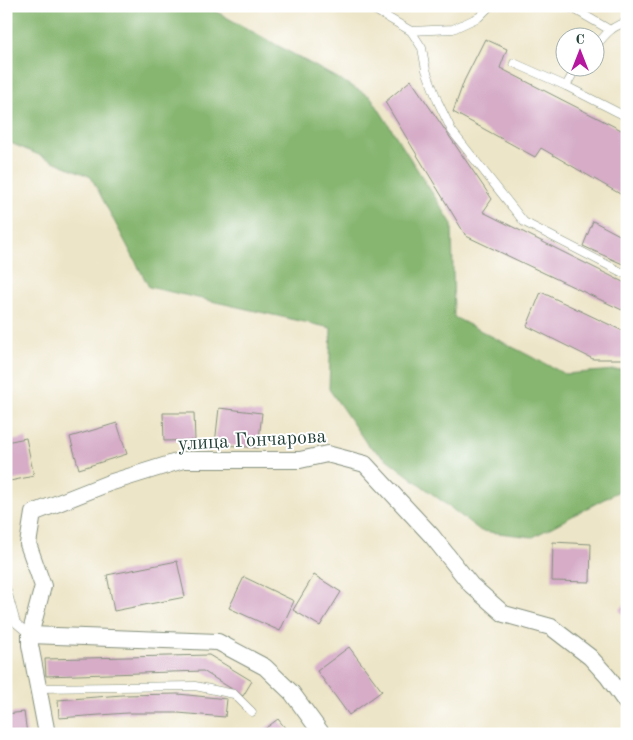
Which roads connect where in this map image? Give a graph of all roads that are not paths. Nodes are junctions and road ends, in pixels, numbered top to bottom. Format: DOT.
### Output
graph roads {
  1 [pos="368,6"];
  2 [pos="490,6"];
  3 [pos="565,6"];
  4 [pos="627,24"];
  5 [pos="411,30"];
  6 [pos="610,30"];
  7 [pos="606,35"];
  8 [pos="514,63"];
  9 [pos="570,78"];
  10 [pos="566,86"];
  11 [pos="627,116"];
  12 [pos="627,275"];
  13 [pos="6,587"];
  14 [pos="30,635"];
  15 [pos="38,688"];
  16 [pos="627,704"];
  17 [pos="252,712"];
  18 [pos="47,734"];
  19 [pos="322,734"];
  1 -- 5 [label="lane"];
  2 -- 5 [label="lane"];
  3 -- 6 [label="lane"];
  4 -- 6 [label="lane"];
  5 -- 12 [label="lane"];
  6 -- 7 [label="lane"];
  8 -- 10 [label="lane"];
  9 -- 10 [label="lane"];
  10 -- 11 [label="lane"];
  13 -- 14 [label="lane"];
  14 -- 15 [label="street, улица Гончарова"];
  14 -- 16 [label="street, улица Гончарова"];
  14 -- 19 [label="street"];
  15 -- 17 [label="lane"];
  15 -- 18 [label="street, улица Гончарова"];
}
